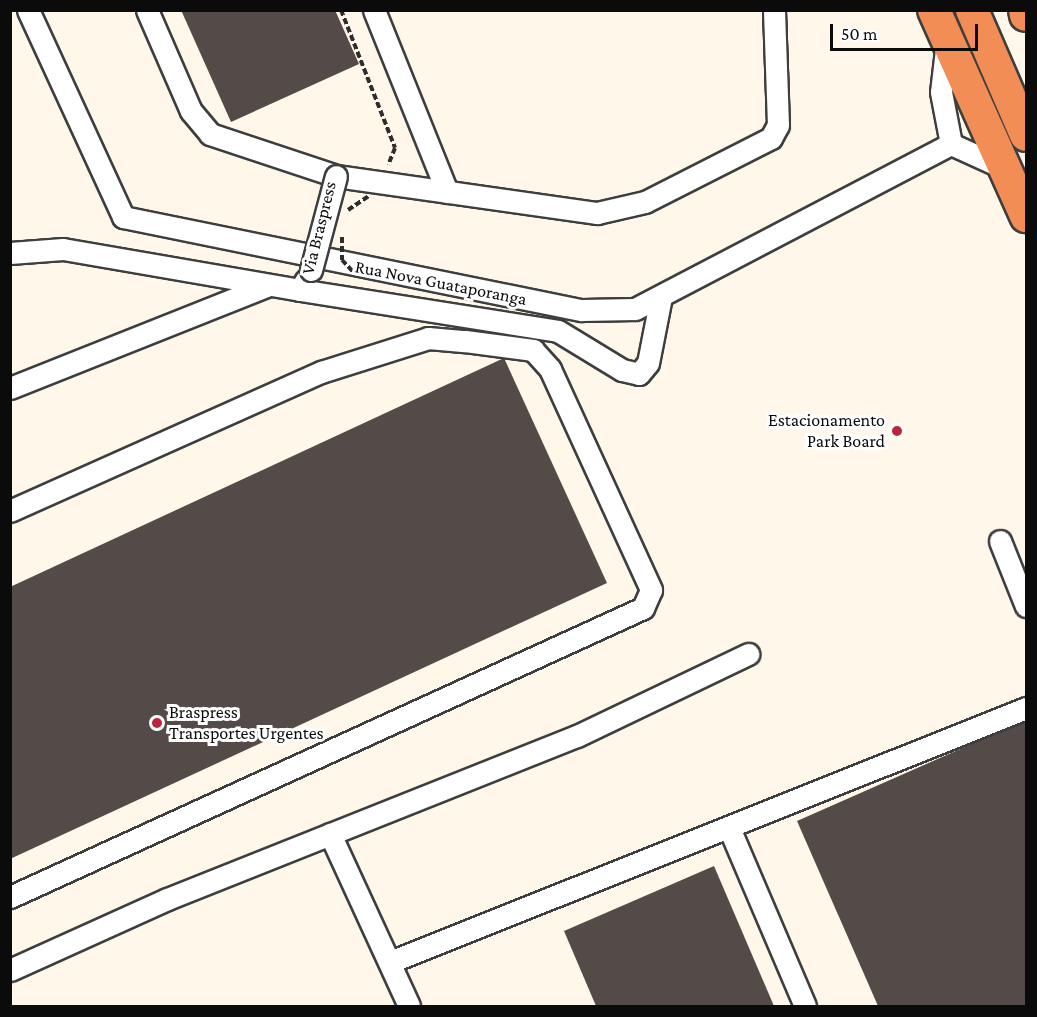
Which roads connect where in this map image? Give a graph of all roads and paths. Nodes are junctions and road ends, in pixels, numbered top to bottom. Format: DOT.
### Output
graph roads {
  1 [pos="28,10"];
  2 [pos="147,10"];
  3 [pos="341,10"];
  4 [pos="374,10"];
  5 [pos="774,10"];
  6 [pos="934,10"];
  7 [pos="972,10"];
  8 [pos="947,39"];
  9 [pos="1026,135"];
  10 [pos="951,144"];
  11 [pos="1004,168"];
  12 [pos="336,176"];
  13 [pos="373,189"];
  14 [pos="447,192"];
  15 [pos="345,214"];
  16 [pos="1026,216"];
  17 [pos="344,226"];
  18 [pos="10,253"];
  19 [pos="352,272"];
  20 [pos="267,285"];
  21 [pos="300,290"];
  22 [pos="661,297"];
  23 [pos="10,388"];
  24 [pos="10,511"];
  25 [pos="1000,541"];
  26 [pos="1026,606"];
  27 [pos="748,654"];
  28 [pos="1026,708"];
  29 [pos="730,830"];
  30 [pos="330,834"];
  31 [pos="10,897"];
  32 [pos="390,962"];
  33 [pos="10,970"];
  34 [pos="409,1006"];
  35 [pos="805,1006"];
  1 -- 22 [label="street, Rua Nova Guataporanga"];
  2 -- 12 [label="street, Via Braspress"];
  3 -- 13 [label="path"];
  4 -- 14 [label="street"];
  5 -- 14 [label="street"];
  6 -- 8 [label="highway"];
  7 -- 9 [label="highway"];
  8 -- 10 [label="street"];
  8 -- 11 [label="highway"];
  10 -- 11 [label="street"];
  10 -- 22 [label="street, Rua Nova Guataporanga"];
  11 -- 16 [label="highway"];
  12 -- 13 [label="street"];
  12 -- 21 [label="street, Via Braspress, bridge"];
  13 -- 14 [label="street"];
  13 -- 15 [label="path, bridge"];
  17 -- 19 [label="path, bridge"];
  18 -- 20 [label="street, Via Braspress"];
  20 -- 21 [label="street, Via Braspress"];
  20 -- 23 [label="street"];
  21 -- 22 [label="street"];
  24 -- 31 [label="street"];
  25 -- 26 [label="street"];
  27 -- 30 [label="street"];
  28 -- 29 [label="street"];
  29 -- 32 [label="street"];
  29 -- 35 [label="street"];
  30 -- 32 [label="street"];
  30 -- 33 [label="street"];
  32 -- 34 [label="street"];
}
